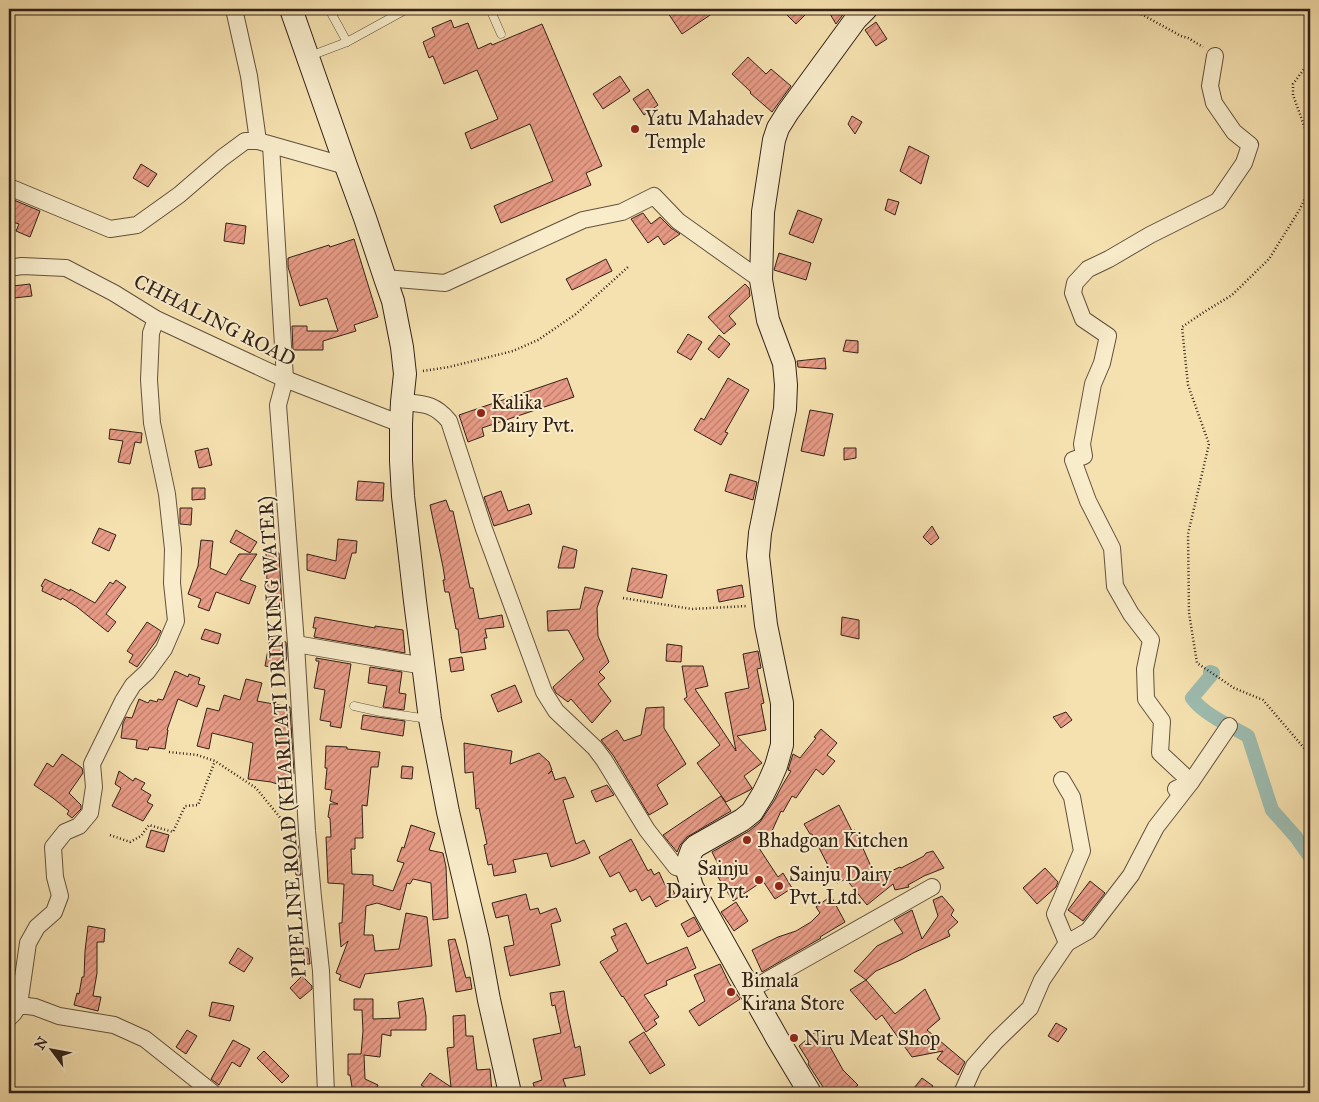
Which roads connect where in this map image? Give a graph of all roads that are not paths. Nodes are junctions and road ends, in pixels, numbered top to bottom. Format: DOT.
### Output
graph roads {
  1 [pos="234,9"];
  2 [pos="291,9"];
  3 [pos="329,9"];
  4 [pos="407,9"];
  5 [pos="490,9"];
  6 [pos="866,9"];
  7 [pos="501,34"];
  8 [pos="347,42"];
  9 [pos="1215,56"];
  10 [pos="308,57"];
  11 [pos="264,143"];
  12 [pos="346,166"];
  13 [pos="9,187"];
  14 [pos="9,268"];
  15 [pos="385,278"];
  16 [pos="761,280"];
  17 [pos="156,319"];
  18 [pos="284,379"];
  19 [pos="402,402"];
  20 [pos="400,424"];
  21 [pos="296,644"];
  22 [pos="424,666"];
  23 [pos="354,706"];
  24 [pos="430,719"];
  25 [pos="1229,726"];
  26 [pos="1062,780"];
  27 [pos="1184,786"];
  28 [pos="687,870"];
  29 [pos="932,888"];
  30 [pos="1067,943"];
  31 [pos="750,990"];
  32 [pos="14,1012"];
  33 [pos="213,1093"];
  34 [pos="326,1093"];
  35 [pos="510,1093"];
  36 [pos="810,1093"];
  37 [pos="962,1093"];
  1 -- 11 [label="street, PIPELINE ROAD (KHARIPATI DRINKING WATER)"];
  2 -- 10 [label="main road"];
  3 -- 8 [label="lane"];
  4 -- 8 [label="lane"];
  5 -- 7 [label="lane"];
  6 -- 16 [label="main road"];
  8 -- 10 [label="lane"];
  9 -- 27 [label="street"];
  10 -- 12 [label="main road"];
  11 -- 12 [label="street"];
  11 -- 13 [label="street"];
  11 -- 18 [label="street, PIPELINE ROAD (KHARIPATI DRINKING WATER)"];
  12 -- 15 [label="main road"];
  14 -- 17 [label="street, CHHALING ROAD"];
  15 -- 16 [label="street"];
  15 -- 19 [label="main road"];
  16 -- 28 [label="main road"];
  17 -- 18 [label="street, CHHALING ROAD"];
  17 -- 32 [label="street"];
  18 -- 20 [label="street, CHHALING ROAD"];
  18 -- 21 [label="street, PIPELINE ROAD (KHARIPATI DRINKING WATER)"];
  19 -- 20 [label="main road"];
  19 -- 28 [label="street"];
  20 -- 22 [label="main road"];
  21 -- 22 [label="street"];
  21 -- 34 [label="street, PIPELINE ROAD (KHARIPATI DRINKING WATER)"];
  22 -- 24 [label="main road"];
  23 -- 24 [label="lane"];
  24 -- 35 [label="main road"];
  25 -- 27 [label="street"];
  26 -- 30 [label="street"];
  27 -- 30 [label="street"];
  28 -- 31 [label="main road"];
  29 -- 31 [label="street"];
  30 -- 37 [label="street"];
  31 -- 36 [label="main road"];
  32 -- 33 [label="street"];
}
